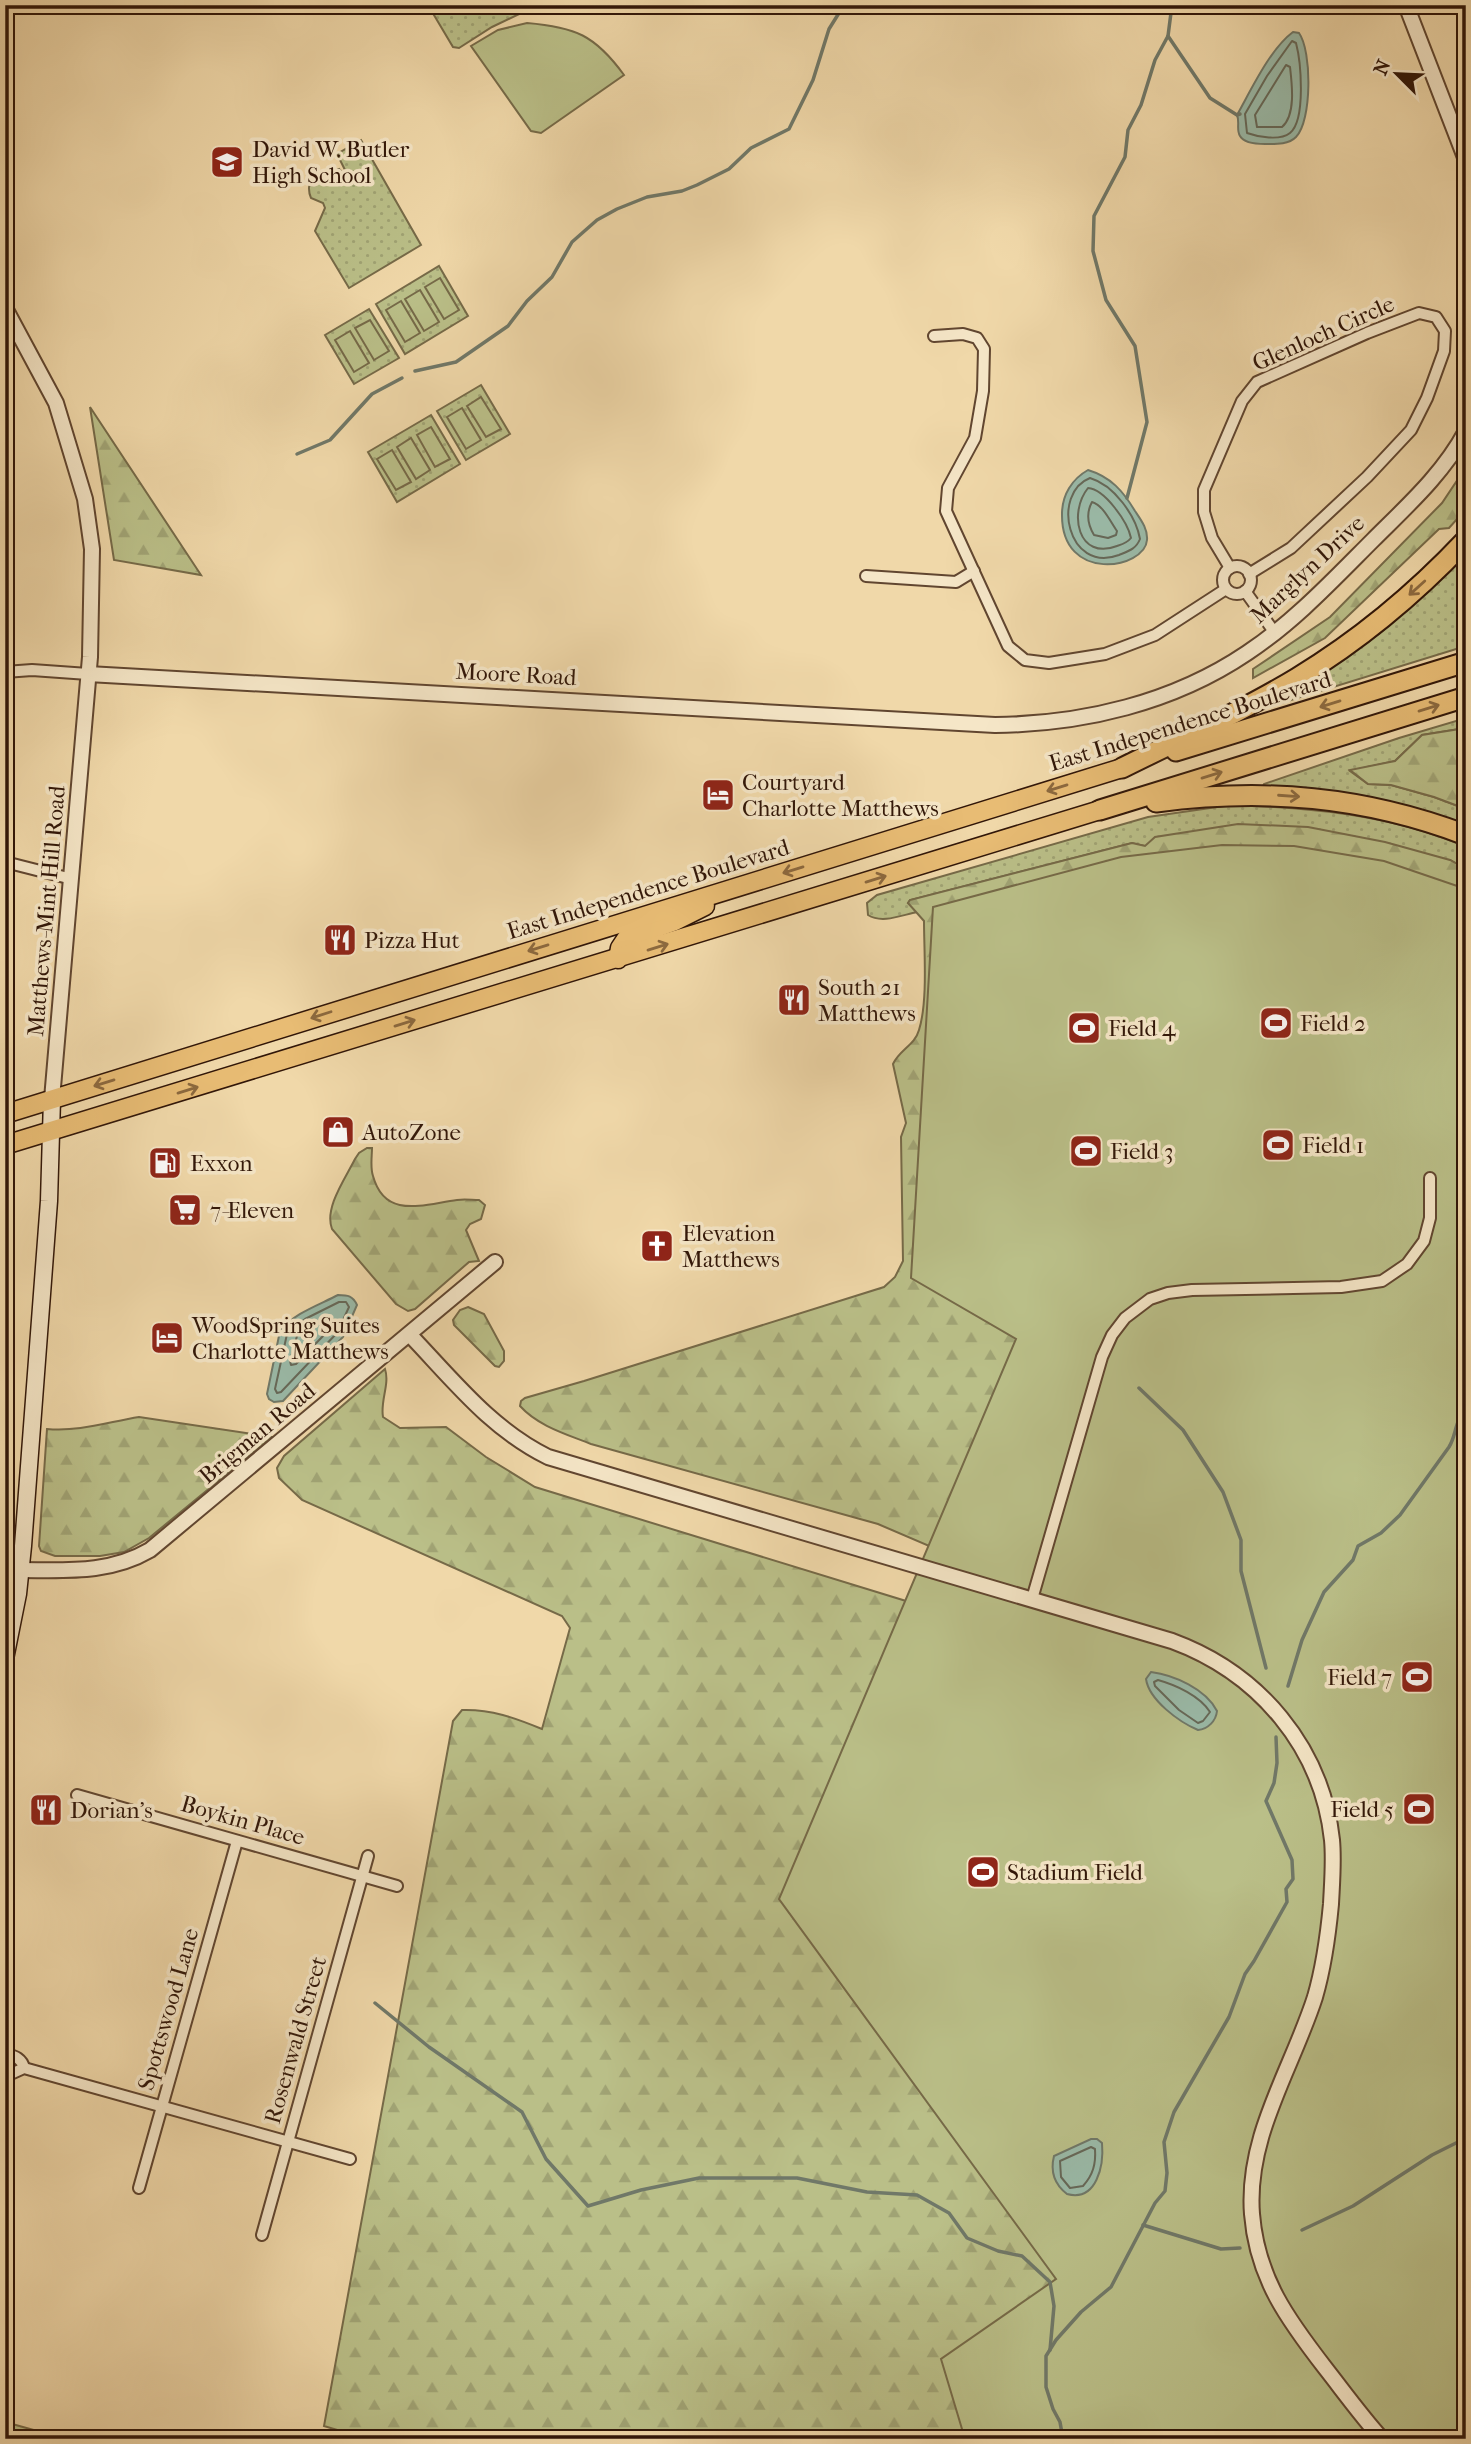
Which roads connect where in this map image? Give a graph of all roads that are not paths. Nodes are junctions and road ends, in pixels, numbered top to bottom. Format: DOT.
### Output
graph roads {
  1 [pos="1406,5"];
  2 [pos="1466,160"];
  3 [pos="5,308"];
  4 [pos="934,336"];
  5 [pos="1466,432"];
  6 [pos="1466,540"];
  7 [pos="1230,568"];
  8 [pos="974,571"];
  9 [pos="1249,574"];
  10 [pos="866,576"];
  11 [pos="1226,589"];
  12 [pos="1245,592"];
  13 [pos="1275,633"];
  14 [pos="1466,662"];
  15 [pos="5,663"];
  16 [pos="32,670"];
  17 [pos="5,672"];
  18 [pos="88,674"];
  19 [pos="1466,697"];
  20 [pos="941,722"];
  21 [pos="1122,768"];
  22 [pos="1100,810"];
  23 [pos="1466,835"];
  24 [pos="5,862"];
  25 [pos="72,879"];
  26 [pos="755,882"];
  27 [pos="618,959"];
  28 [pos="52,1099"];
  29 [pos="5,1114"];
  30 [pos="52,1132"];
  31 [pos="5,1145"];
  32 [pos="1430,1178"];
  33 [pos="495,1262"];
  34 [pos="410,1335"];
  35 [pos="20,1570"];
  36 [pos="1032,1599"];
  37 [pos="5,1659"];
  38 [pos="77,1795"];
  39 [pos="237,1841"];
  40 [pos="368,1856"];
  41 [pos="362,1876"];
  42 [pos="397,1886"];
  43 [pos="5,2053"];
  44 [pos="24,2068"];
  45 [pos="5,2070"];
  46 [pos="162,2106"];
  47 [pos="288,2141"];
  48 [pos="350,2159"];
  49 [pos="139,2188"];
  50 [pos="262,2235"];
  51 [pos="1382,2439"];
  1 -- 2 [label="street"];
  3 -- 18 [label="street, Matthews-Mint Hill Road"];
  4 -- 8 [label="street"];
  5 -- 13 [label="street, Marglyn Drive"];
  6 -- 21 [label="highway, one-way"];
  7 -- 9 [label="street"];
  7 -- 9 [label="street, Glenloch Circle"];
  7 -- 11 [label="street"];
  8 -- 10 [label="street"];
  8 -- 11 [label="street"];
  9 -- 12 [label="street"];
  11 -- 12 [label="street"];
  12 -- 13 [label="street"];
  13 -- 20 [label="street, Marglyn Drive"];
  14 -- 21 [label="highway, East Independence Boulevard, one-way"];
  15 -- 16 [label="street"];
  16 -- 17 [label="street"];
  16 -- 18 [label="street"];
  18 -- 20 [label="street, Moore Road"];
  18 -- 25 [label="street, Matthews-Mint Hill Road"];
  22 -- 19 [label="highway, one-way"];
  21 -- 26 [label="highway, East Independence Boulevard, one-way"];
  22 -- 23 [label="highway, one-way"];
  27 -- 22 [label="highway, one-way"];
  24 -- 25 [label="street"];
  25 -- 28 [label="street, Matthews-Mint Hill Road"];
  26 -- 27 [label="highway"];
  26 -- 28 [label="highway, East Independence Boulevard, one-way"];
  30 -- 27 [label="highway, one-way"];
  28 -- 29 [label="highway, East Independence Boulevard"];
  28 -- 30 [label="main road, Matthews-Mint Hill Road"];
  30 -- 31 [label="highway"];
  30 -- 35 [label="main road, Matthews-Mint Hill Road"];
  32 -- 36 [label="street"];
  33 -- 34 [label="street, Brigman Road"];
  34 -- 35 [label="street, Brigman Road"];
  34 -- 36 [label="street"];
  35 -- 37 [label="main road, Matthews-Mint Hill Road"];
  36 -- 51 [label="street"];
  38 -- 39 [label="street, Boykin Place"];
  39 -- 41 [label="street, Boykin Place"];
  39 -- 46 [label="street, Spottswood Lane"];
  40 -- 41 [label="street, Rosenwald Street"];
  41 -- 42 [label="street, Boykin Place"];
  41 -- 47 [label="street, Rosenwald Street"];
  43 -- 44 [label="street"];
  44 -- 45 [label="street"];
  44 -- 46 [label="street"];
  46 -- 47 [label="street"];
  46 -- 49 [label="street, Spottswood Lane"];
  47 -- 48 [label="street"];
  47 -- 50 [label="street, Rosenwald Street"];
}
